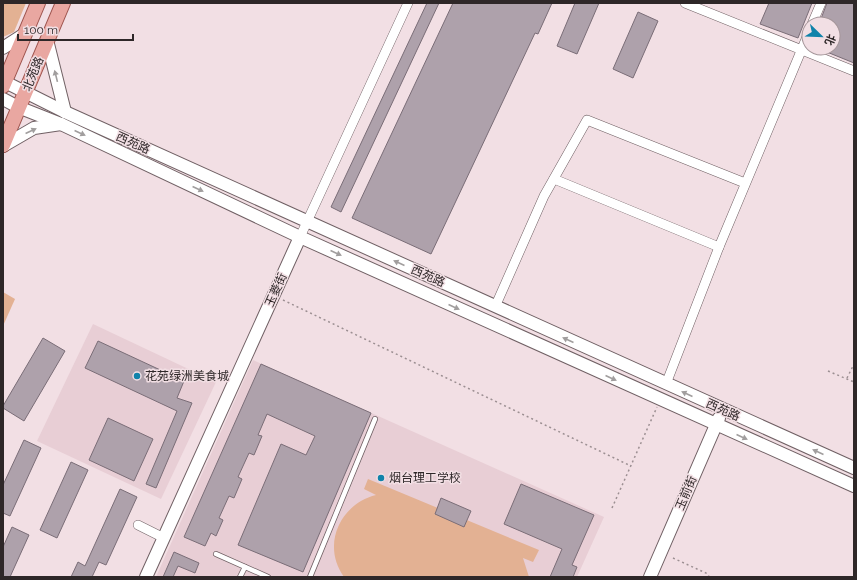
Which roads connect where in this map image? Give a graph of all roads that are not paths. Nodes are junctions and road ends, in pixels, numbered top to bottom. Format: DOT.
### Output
graph roads {
  1 [pos="38,3"];
  2 [pos="63,3"];
  3 [pos="408,3"];
  4 [pos="684,3"];
  5 [pos="821,3"];
  6 [pos="815,16"];
  7 [pos="26,33"];
  8 [pos="47,40"];
  9 [pos="3,48"];
  10 [pos="801,50"];
  11 [pos="801,52"];
  12 [pos="817,56"];
  13 [pos="854,71"];
  14 [pos="4,83"];
  15 [pos="26,91"];
  16 [pos="3,99"];
  17 [pos="18,107"];
  18 [pos="66,112"];
  19 [pos="61,124"];
  20 [pos="3,145"];
  21 [pos="554,179"];
  22 [pos="745,183"];
  23 [pos="307,222"];
  24 [pos="300,237"];
  25 [pos="719,247"];
  26 [pos="495,307"];
  27 [pos="666,384"];
  28 [pos="722,410"];
  29 [pos="375,419"];
  30 [pos="716,425"];
  31 [pos="854,468"];
  32 [pos="854,486"];
  33 [pos="138,525"];
  34 [pos="164,538"];
  35 [pos="216,554"];
  36 [pos="245,567"];
  37 [pos="146,577"];
  38 [pos="240,577"];
  39 [pos="268,577"];
  40 [pos="310,577"];
  41 [pos="650,577"];
  1 -- 7 [label="main road, 北苑路"];
  2 -- 8 [label="main road, 北苑路"];
  3 -- 23 [label="street, 玉菱街"];
  4 -- 10 [label="street"];
  5 -- 6 [label="street"];
  7 -- 9 [label="main road"];
  7 -- 14 [label="main road, 北苑路"];
  8 -- 15 [label="main road, 北苑路"];
  18 -- 8 [label="main road, one-way"];
  11 -- 22 [label="street"];
  12 -- 13 [label="street"];
  14 -- 15 [label="main road, 西苑路"];
  15 -- 17 [label="main road, 北苑路"];
  15 -- 18 [label="main road, 西苑路"];
  16 -- 17 [label="main road, 西苑路"];
  17 -- 19 [label="main road, 西苑路"];
  17 -- 20 [label="main road, 北苑路"];
  18 -- 23 [label="main road, 西苑路"];
  20 -- 19 [label="main road, one-way"];
  19 -- 24 [label="main road, 西苑路, one-way"];
  21 -- 22 [label="street"];
  21 -- 25 [label="street"];
  21 -- 26 [label="street"];
  22 -- 25 [label="street"];
  23 -- 24 [label="street, 玉菱街"];
  26 -- 23 [label="main road, 西苑路, one-way"];
  24 -- 30 [label="main road, 西苑路, one-way"];
  24 -- 34 [label="main road, 玉菱街"];
  25 -- 27 [label="street"];
  27 -- 26 [label="main road, 西苑路, one-way"];
  28 -- 27 [label="main road, 西苑路, one-way"];
  28 -- 30 [label="main road, 玉前街"];
  31 -- 28 [label="main road, 西苑路, one-way"];
  29 -- 40 [label="lane"];
  30 -- 32 [label="main road, 西苑路, one-way"];
  30 -- 41 [label="main road, 玉前街"];
  33 -- 34 [label="street"];
  34 -- 37 [label="main road, 玉菱街"];
  35 -- 36 [label="lane"];
  36 -- 38 [label="lane"];
  36 -- 39 [label="lane"];
}
